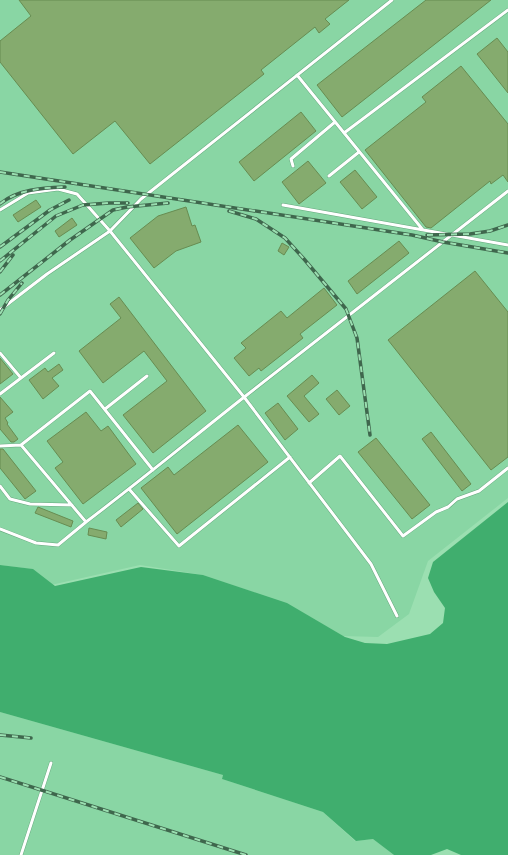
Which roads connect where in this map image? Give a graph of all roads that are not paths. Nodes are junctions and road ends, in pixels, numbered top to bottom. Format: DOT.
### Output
graph roads {
  1 [pos="392,0"];
  2 [pos="508,10"];
  3 [pos="297,75"];
  4 [pos="335,122"];
  5 [pos="344,133"];
  6 [pos="359,152"];
  7 [pos="292,166"];
  8 [pos="329,176"];
  9 [pos="508,191"];
  10 [pos="283,205"];
  11 [pos="0,210"];
  12 [pos="423,230"];
  13 [pos="110,231"];
  14 [pos="451,235"];
  15 [pos="508,245"];
  16 [pos="0,310"];
  17 [pos="54,352"];
  18 [pos="0,353"];
  19 [pos="147,376"];
  20 [pos="21,378"];
  21 [pos="0,394"];
  22 [pos="244,397"];
  23 [pos="105,409"];
  24 [pos="21,445"];
  25 [pos="0,446"];
  26 [pos="290,457"];
  27 [pos="508,468"];
  28 [pos="153,470"];
  29 [pos="309,483"];
  30 [pos="0,486"];
  31 [pos="128,489"];
  32 [pos="72,505"];
  33 [pos="86,522"];
  34 [pos="0,529"];
  35 [pos="398,616"];
  36 [pos="51,763"];
  37 [pos="21,855"];
  1 -- 3 [label="lane"];
  2 -- 5 [label="lane"];
  3 -- 4 [label="lane"];
  3 -- 13 [label="lane"];
  4 -- 5 [label="lane"];
  4 -- 7 [label="lane"];
  5 -- 6 [label="lane"];
  6 -- 8 [label="lane"];
  6 -- 12 [label="lane"];
  9 -- 14 [label="lane"];
  10 -- 12 [label="lane"];
  11 -- 13 [label="lane"];
  12 -- 14 [label="lane"];
  13 -- 16 [label="lane"];
  13 -- 22 [label="lane"];
  14 -- 15 [label="lane"];
  14 -- 22 [label="lane"];
  17 -- 20 [label="lane"];
  18 -- 20 [label="lane"];
  19 -- 23 [label="lane"];
  20 -- 21 [label="lane"];
  22 -- 26 [label="lane"];
  22 -- 28 [label="lane"];
  23 -- 24 [label="lane"];
  23 -- 28 [label="lane"];
  24 -- 25 [label="lane"];
  24 -- 32 [label="lane"];
  26 -- 29 [label="lane"];
  26 -- 31 [label="lane"];
  27 -- 29 [label="lane"];
  28 -- 31 [label="lane"];
  29 -- 35 [label="lane"];
  30 -- 32 [label="lane"];
  31 -- 33 [label="lane"];
  32 -- 33 [label="lane"];
  33 -- 34 [label="lane"];
  36 -- 37 [label="lane"];
}
